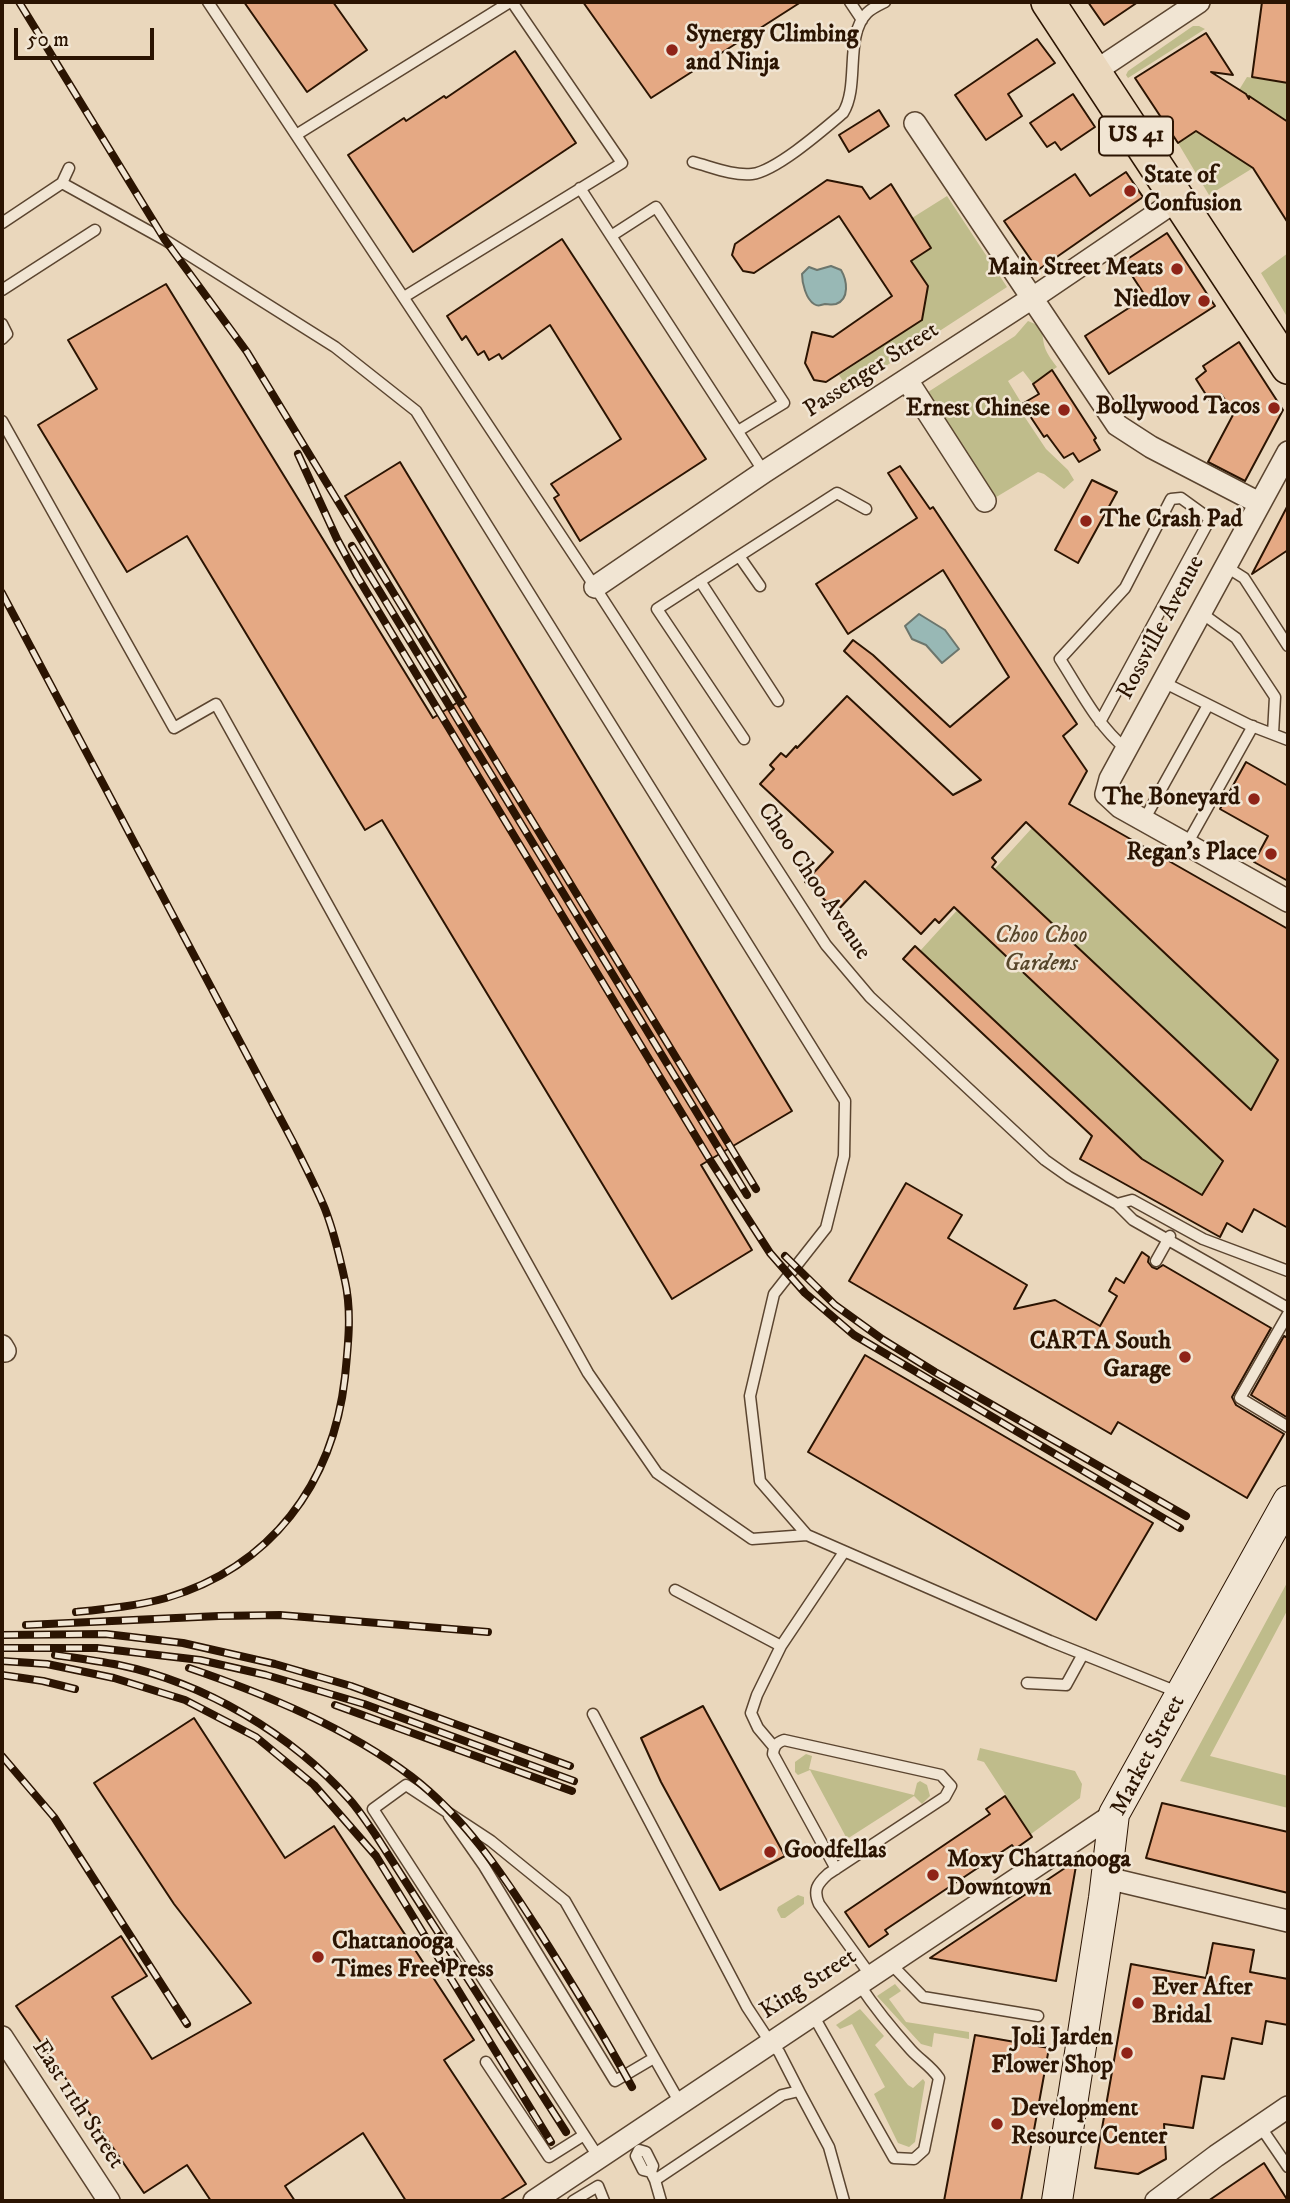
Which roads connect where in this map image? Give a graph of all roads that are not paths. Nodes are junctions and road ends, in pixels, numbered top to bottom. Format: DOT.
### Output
graph roads {
  1 [pos="208,2"];
  2 [pos="511,2"];
  3 [pos="850,2"];
  4 [pos="885,2"];
  5 [pos="1048,2"];
  6 [pos="1199,2"];
  7 [pos="862,20"];
  8 [pos="1094,72"];
  9 [pos="915,123"];
  10 [pos="296,135"];
  11 [pos="693,162"];
  12 [pos="69,168"];
  13 [pos="62,183"];
  14 [pos="580,188"];
  15 [pos="1177,200"];
  16 [pos="2,223"];
  17 [pos="96,230"];
  18 [pos="611,236"];
  19 [pos="2,290"];
  20 [pos="404,298"];
  21 [pos="1033,298"];
  22 [pos="2,324"];
  23 [pos="2,338"];
  24 [pos="1288,367"];
  25 [pos="906,380"];
  26 [pos="2,422"];
  27 [pos="738,431"];
  28 [pos="1288,452"];
  29 [pos="764,472"];
  30 [pos="985,500"];
  31 [pos="1259,503"];
  32 [pos="866,509"];
  33 [pos="740,555"];
  34 [pos="1225,566"];
  35 [pos="700,581"];
  36 [pos="760,586"];
  37 [pos="595,587"];
  38 [pos="1200,612"];
  39 [pos="1288,646"];
  40 [pos="1163,682"];
  41 [pos="778,701"];
  42 [pos="1208,705"];
  43 [pos="1100,722"];
  44 [pos="1253,726"];
  45 [pos="1273,734"];
  46 [pos="744,739"];
  47 [pos="1288,740"];
  48 [pos="1126,749"];
  49 [pos="1144,820"];
  50 [pos="1187,844"];
  51 [pos="1288,901"];
  52 [pos="1117,1204"];
  53 [pos="1177,1224"];
  54 [pos="1168,1240"];
  55 [pos="1156,1261"];
  56 [pos="1288,1271"];
  57 [pos="1288,1311"];
  58 [pos="1288,1427"];
  59 [pos="1284,1521"];
  60 [pos="807,1535"];
  61 [pos="844,1552"];
  62 [pos="675,1590"];
  63 [pos="781,1646"];
  64 [pos="1083,1654"];
  65 [pos="1027,1683"];
  66 [pos="1182,1693"];
  67 [pos="593,1714"];
  68 [pos="774,1747"];
  69 [pos="445,1811"];
  70 [pos="1114,1814"];
  71 [pos="836,1869"];
  72 [pos="1107,1878"];
  73 [pos="1288,1921"];
  74 [pos="890,1963"];
  75 [pos="865,1980"];
  76 [pos="813,2015"];
  77 [pos="1038,2016"];
  78 [pos="2,2037"];
  79 [pos="770,2042"];
  80 [pos="654,2058"];
  81 [pos="486,2062"];
  82 [pos="799,2091"];
  83 [pos="680,2103"];
  84 [pos="1288,2107"];
  85 [pos="1260,2126"];
  86 [pos="584,2134"];
  87 [pos="635,2143"];
  88 [pos="599,2158"];
  89 [pos="1288,2167"];
  90 [pos="653,2176"];
  91 [pos="557,2195"];
  92 [pos="109,2201"];
  93 [pos="534,2201"];
  94 [pos="573,2201"];
  95 [pos="604,2201"];
  96 [pos="661,2201"];
  97 [pos="844,2201"];
  98 [pos="1057,2201"];
  99 [pos="1156,2201"];
  1 -- 10 [label="lane, Choo Choo Avenue"];
  2 -- 10 [label="lane"];
  2 -- 14 [label="lane"];
  3 -- 7 [label="lane"];
  4 -- 7 [label="lane"];
  5 -- 8 [label="main road, US 41"];
  6 -- 8 [label="street"];
  7 -- 11 [label="lane"];
  8 -- 15 [label="main road, US 41"];
  9 -- 21 [label="street"];
  10 -- 20 [label="lane, Choo Choo Avenue"];
  12 -- 13 [label="lane"];
  13 -- 16 [label="lane"];
  13 -- 60 [label="lane"];
  14 -- 18 [label="lane"];
  14 -- 20 [label="lane"];
  15 -- 21 [label="street, Passenger Street"];
  15 -- 24 [label="main road, US 41"];
  17 -- 19 [label="lane"];
  18 -- 27 [label="lane"];
  18 -- 27 [label="lane"];
  20 -- 37 [label="lane, Choo Choo Avenue"];
  21 -- 25 [label="street, Passenger Street"];
  21 -- 31 [label="street"];
  22 -- 23 [label="lane"];
  25 -- 29 [label="street, Passenger Street"];
  25 -- 30 [label="street"];
  26 -- 60 [label="lane"];
  27 -- 29 [label="lane"];
  28 -- 31 [label="street, Rossville Avenue"];
  29 -- 37 [label="street, Passenger Street"];
  31 -- 34 [label="street, Rossville Avenue"];
  32 -- 33 [label="lane"];
  33 -- 35 [label="lane"];
  33 -- 36 [label="lane"];
  34 -- 38 [label="street, Rossville Avenue"];
  34 -- 39 [label="lane"];
  35 -- 41 [label="lane"];
  35 -- 46 [label="lane"];
  37 -- 52 [label="lane, Choo Choo Avenue"];
  38 -- 40 [label="street, Rossville Avenue"];
  38 -- 45 [label="lane"];
  40 -- 42 [label="lane"];
  40 -- 48 [label="street, Rossville Avenue"];
  42 -- 44 [label="lane"];
  42 -- 49 [label="lane"];
  43 -- 43 [label="lane"];
  43 -- 48 [label="lane"];
  44 -- 45 [label="lane"];
  44 -- 50 [label="lane"];
  45 -- 47 [label="lane"];
  48 -- 49 [label="street, Rossville Avenue"];
  49 -- 50 [label="street"];
  50 -- 51 [label="street"];
  52 -- 53 [label="lane, Choo Choo Avenue"];
  52 -- 54 [label="lane, Choo Choo Avenue"];
  53 -- 54 [label="lane"];
  53 -- 56 [label="lane, Choo Choo Avenue"];
  54 -- 55 [label="lane"];
  54 -- 57 [label="lane, Choo Choo Avenue"];
  57 -- 58 [label="lane"];
  59 -- 66 [label="main road, Market Street"];
  60 -- 61 [label="lane"];
  61 -- 63 [label="lane"];
  61 -- 64 [label="lane"];
  62 -- 63 [label="lane"];
  63 -- 68 [label="lane"];
  64 -- 65 [label="lane"];
  64 -- 66 [label="lane"];
  66 -- 70 [label="main road, Market Street"];
  67 -- 79 [label="lane"];
  68 -- 71 [label="lane"];
  68 -- 71 [label="lane"];
  69 -- 80 [label="lane"];
  69 -- 80 [label="lane"];
  69 -- 86 [label="lane"];
  70 -- 72 [label="main road, Market Street"];
  70 -- 74 [label="street, King Street"];
  71 -- 75 [label="lane"];
  72 -- 73 [label="street"];
  72 -- 98 [label="main road, Market Street"];
  74 -- 75 [label="street, King Street"];
  74 -- 77 [label="lane"];
  75 -- 76 [label="street, King Street"];
  75 -- 76 [label="lane"];
  76 -- 79 [label="street, King Street"];
  78 -- 92 [label="street, East 11th Street"];
  79 -- 82 [label="lane"];
  79 -- 83 [label="street, King Street"];
  80 -- 83 [label="lane"];
  81 -- 86 [label="lane"];
  82 -- 90 [label="lane"];
  82 -- 97 [label="lane"];
  83 -- 87 [label="street, King Street"];
  84 -- 85 [label="street"];
  85 -- 89 [label="lane"];
  85 -- 99 [label="street"];
  86 -- 88 [label="lane"];
  87 -- 88 [label="street, King Street"];
  87 -- 90 [label="lane"];
  88 -- 91 [label="street, King Street"];
  90 -- 96 [label="lane"];
  91 -- 93 [label="street, King Street"];
  94 -- 95 [label="lane"];
}
